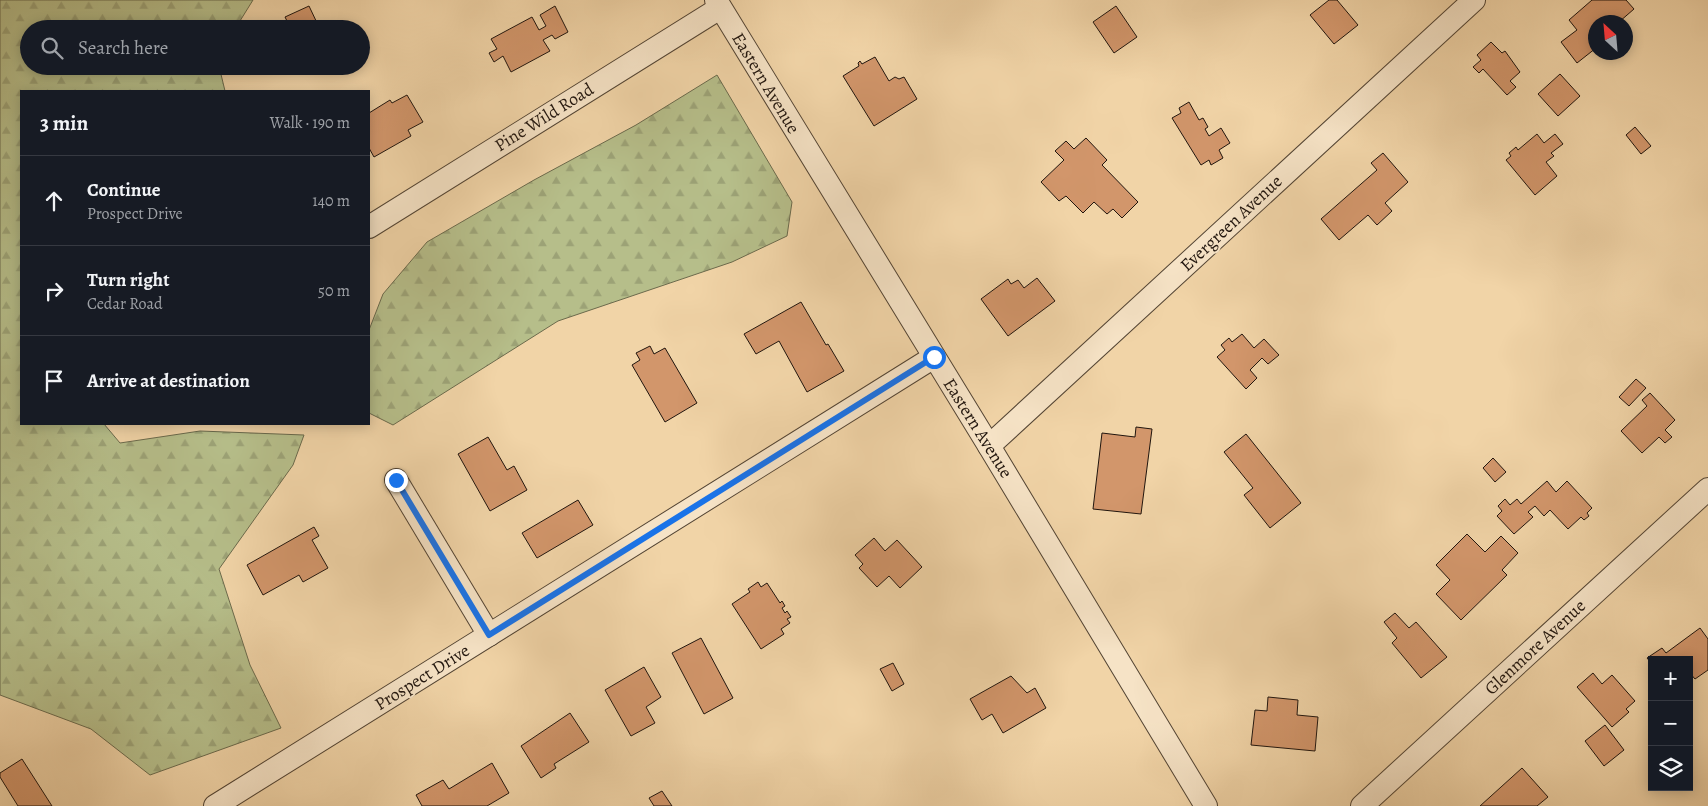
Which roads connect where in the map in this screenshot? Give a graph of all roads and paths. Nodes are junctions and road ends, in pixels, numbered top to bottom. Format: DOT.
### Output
graph roads {
  1 [pos="1474,0"];
  2 [pos="718,4"];
  3 [pos="370,226"];
  4 [pos="934,357"];
  5 [pos="989,446"];
  6 [pos="396,480"];
  7 [pos="1708,489"];
  8 [pos="489,635"];
  9 [pos="215,806"];
  10 [pos="1206,806"];
  11 [pos="1362,806"];
  1 -- 5 [label="street, Evergreen Avenue"];
  2 -- 3 [label="street, Pine Wild Road"];
  2 -- 4 [label="street, Eastern Avenue"];
  4 -- 5 [label="street, Eastern Avenue"];
  4 -- 8 [label="street, Prospect Drive"];
  5 -- 10 [label="street, Eastern Avenue"];
  6 -- 8 [label="street"];
  7 -- 11 [label="street, Glenmore Avenue"];
  8 -- 9 [label="street, Prospect Drive"];
}
